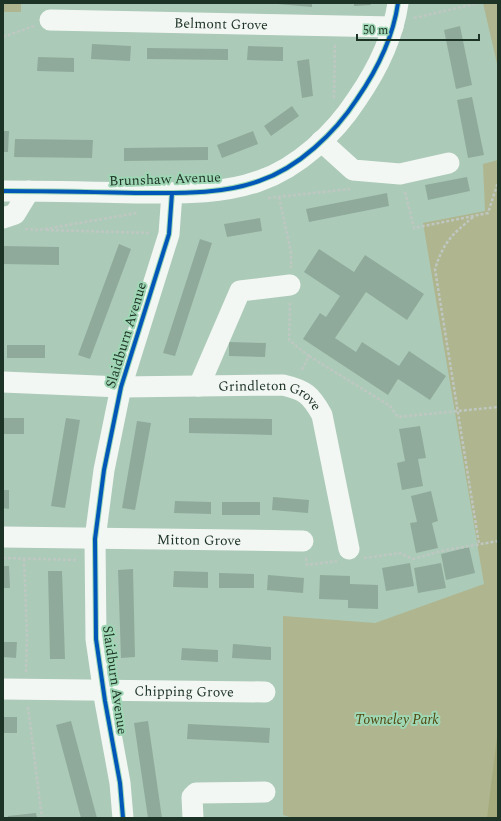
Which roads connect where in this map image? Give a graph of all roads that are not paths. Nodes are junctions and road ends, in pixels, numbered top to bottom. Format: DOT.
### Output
graph roads {
  1 [pos="395,16"];
  2 [pos="50,20"];
  3 [pos="327,135"];
  4 [pos="449,163"];
  5 [pos="3,190"];
  6 [pos="29,191"];
  7 [pos="172,193"];
  8 [pos="10,223"];
  9 [pos="290,285"];
  10 [pos="3,382"];
  11 [pos="199,386"];
  12 [pos="121,387"];
  13 [pos="3,537"];
  14 [pos="94,539"];
  15 [pos="303,541"];
  16 [pos="349,549"];
  17 [pos="3,689"];
  18 [pos="104,691"];
  19 [pos="265,692"];
  20 [pos="265,792"];
  21 [pos="123,818"];
  22 [pos="193,818"];
  1 -- 2 [label="street, Belmont Grove"];
  1 -- 3 [label="street, Brunshaw Avenue"];
  3 -- 4 [label="street"];
  3 -- 7 [label="street, Brunshaw Avenue"];
  5 -- 6 [label="street, Brunshaw Avenue"];
  6 -- 7 [label="street, Brunshaw Avenue"];
  6 -- 8 [label="street"];
  7 -- 12 [label="street, Slaidburn Avenue"];
  9 -- 11 [label="street"];
  10 -- 12 [label="street, Grindleton Grove"];
  11 -- 12 [label="street, Grindleton Grove"];
  11 -- 16 [label="street, Grindleton Grove"];
  12 -- 14 [label="street, Slaidburn Avenue"];
  13 -- 14 [label="street, Mitton Grove"];
  14 -- 15 [label="street, Mitton Grove"];
  14 -- 18 [label="street, Slaidburn Avenue"];
  17 -- 18 [label="street, Chipping Grove"];
  18 -- 19 [label="street, Chipping Grove"];
  18 -- 21 [label="street, Slaidburn Avenue"];
  20 -- 22 [label="street"];
}
